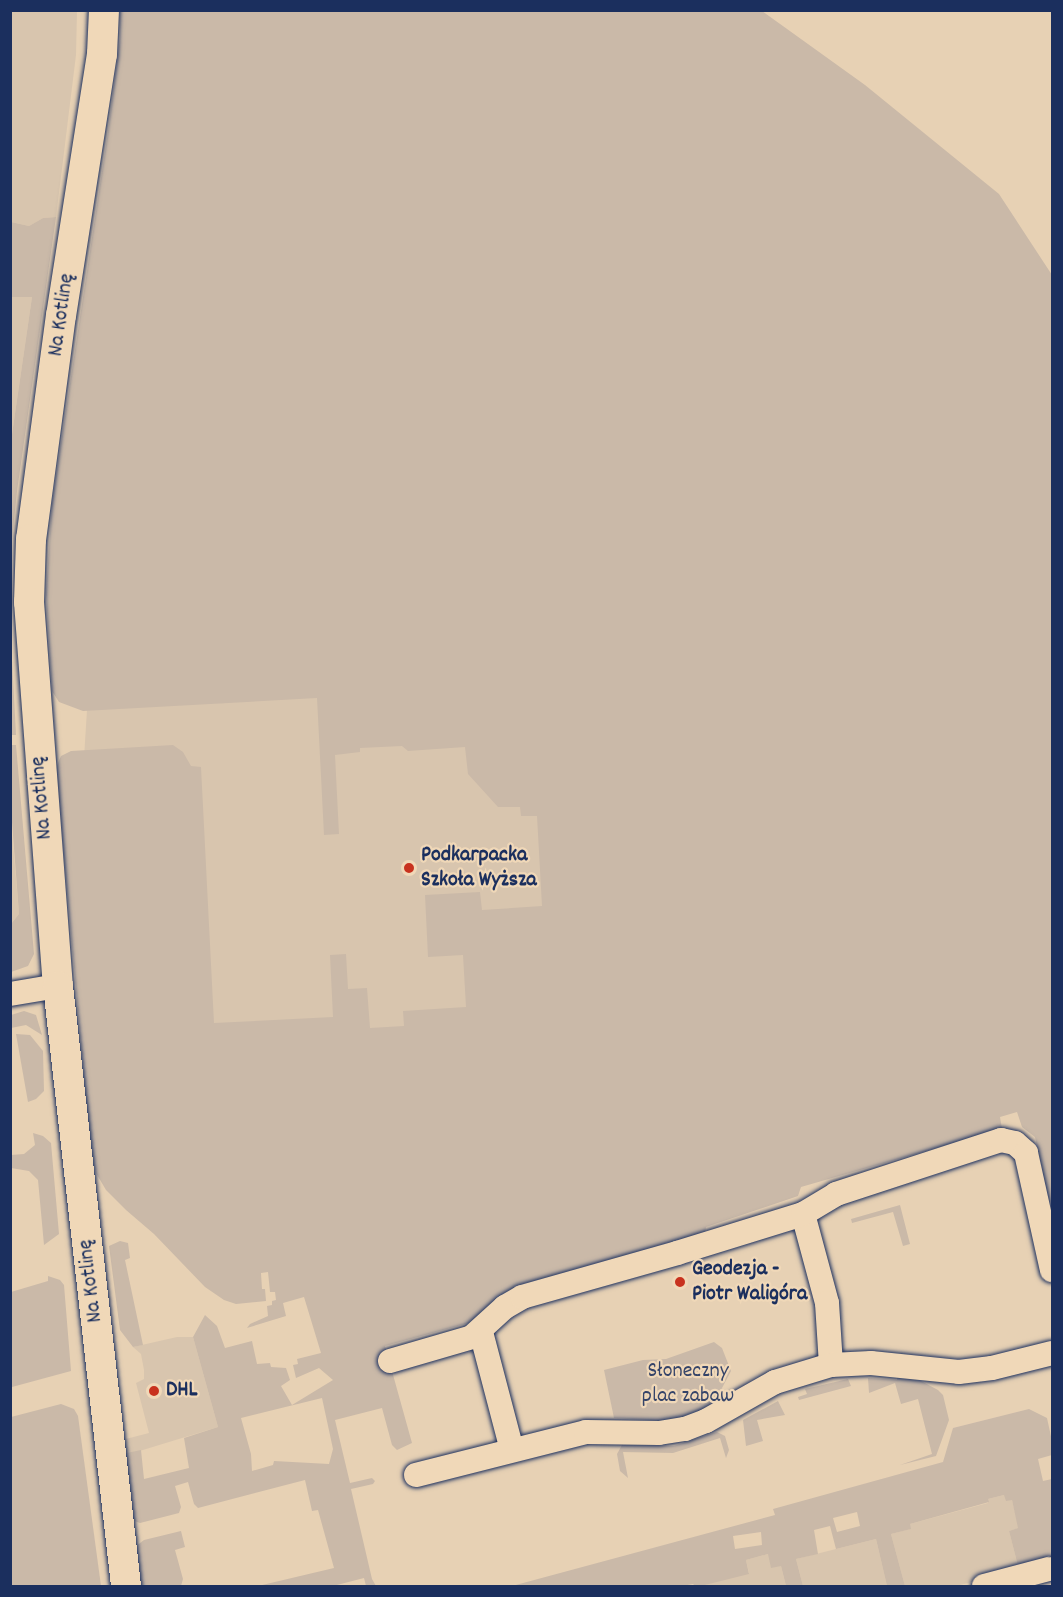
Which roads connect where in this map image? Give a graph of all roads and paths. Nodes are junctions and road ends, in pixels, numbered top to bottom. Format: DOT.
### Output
graph roads {
  1 [pos="104,10"];
  2 [pos="58,986"];
  3 [pos="10,994"];
  4 [pos="803,1214"];
  5 [pos="1053,1270"];
  6 [pos="482,1332"];
  7 [pos="1053,1353"];
  8 [pos="390,1360"];
  9 [pos="831,1365"];
  10 [pos="512,1450"];
  11 [pos="416,1475"];
  12 [pos="1049,1569"];
  13 [pos="126,1587"];
  14 [pos="984,1587"];
  1 -- 2 [label="street, Na Kotlinę"];
  2 -- 3 [label="street"];
  2 -- 13 [label="street, Na Kotlinę"];
  4 -- 5 [label="street"];
  4 -- 6 [label="street"];
  4 -- 9 [label="street"];
  6 -- 8 [label="street"];
  6 -- 10 [label="street"];
  7 -- 9 [label="street"];
  9 -- 10 [label="street"];
  10 -- 11 [label="street"];
  12 -- 14 [label="street"];
}
